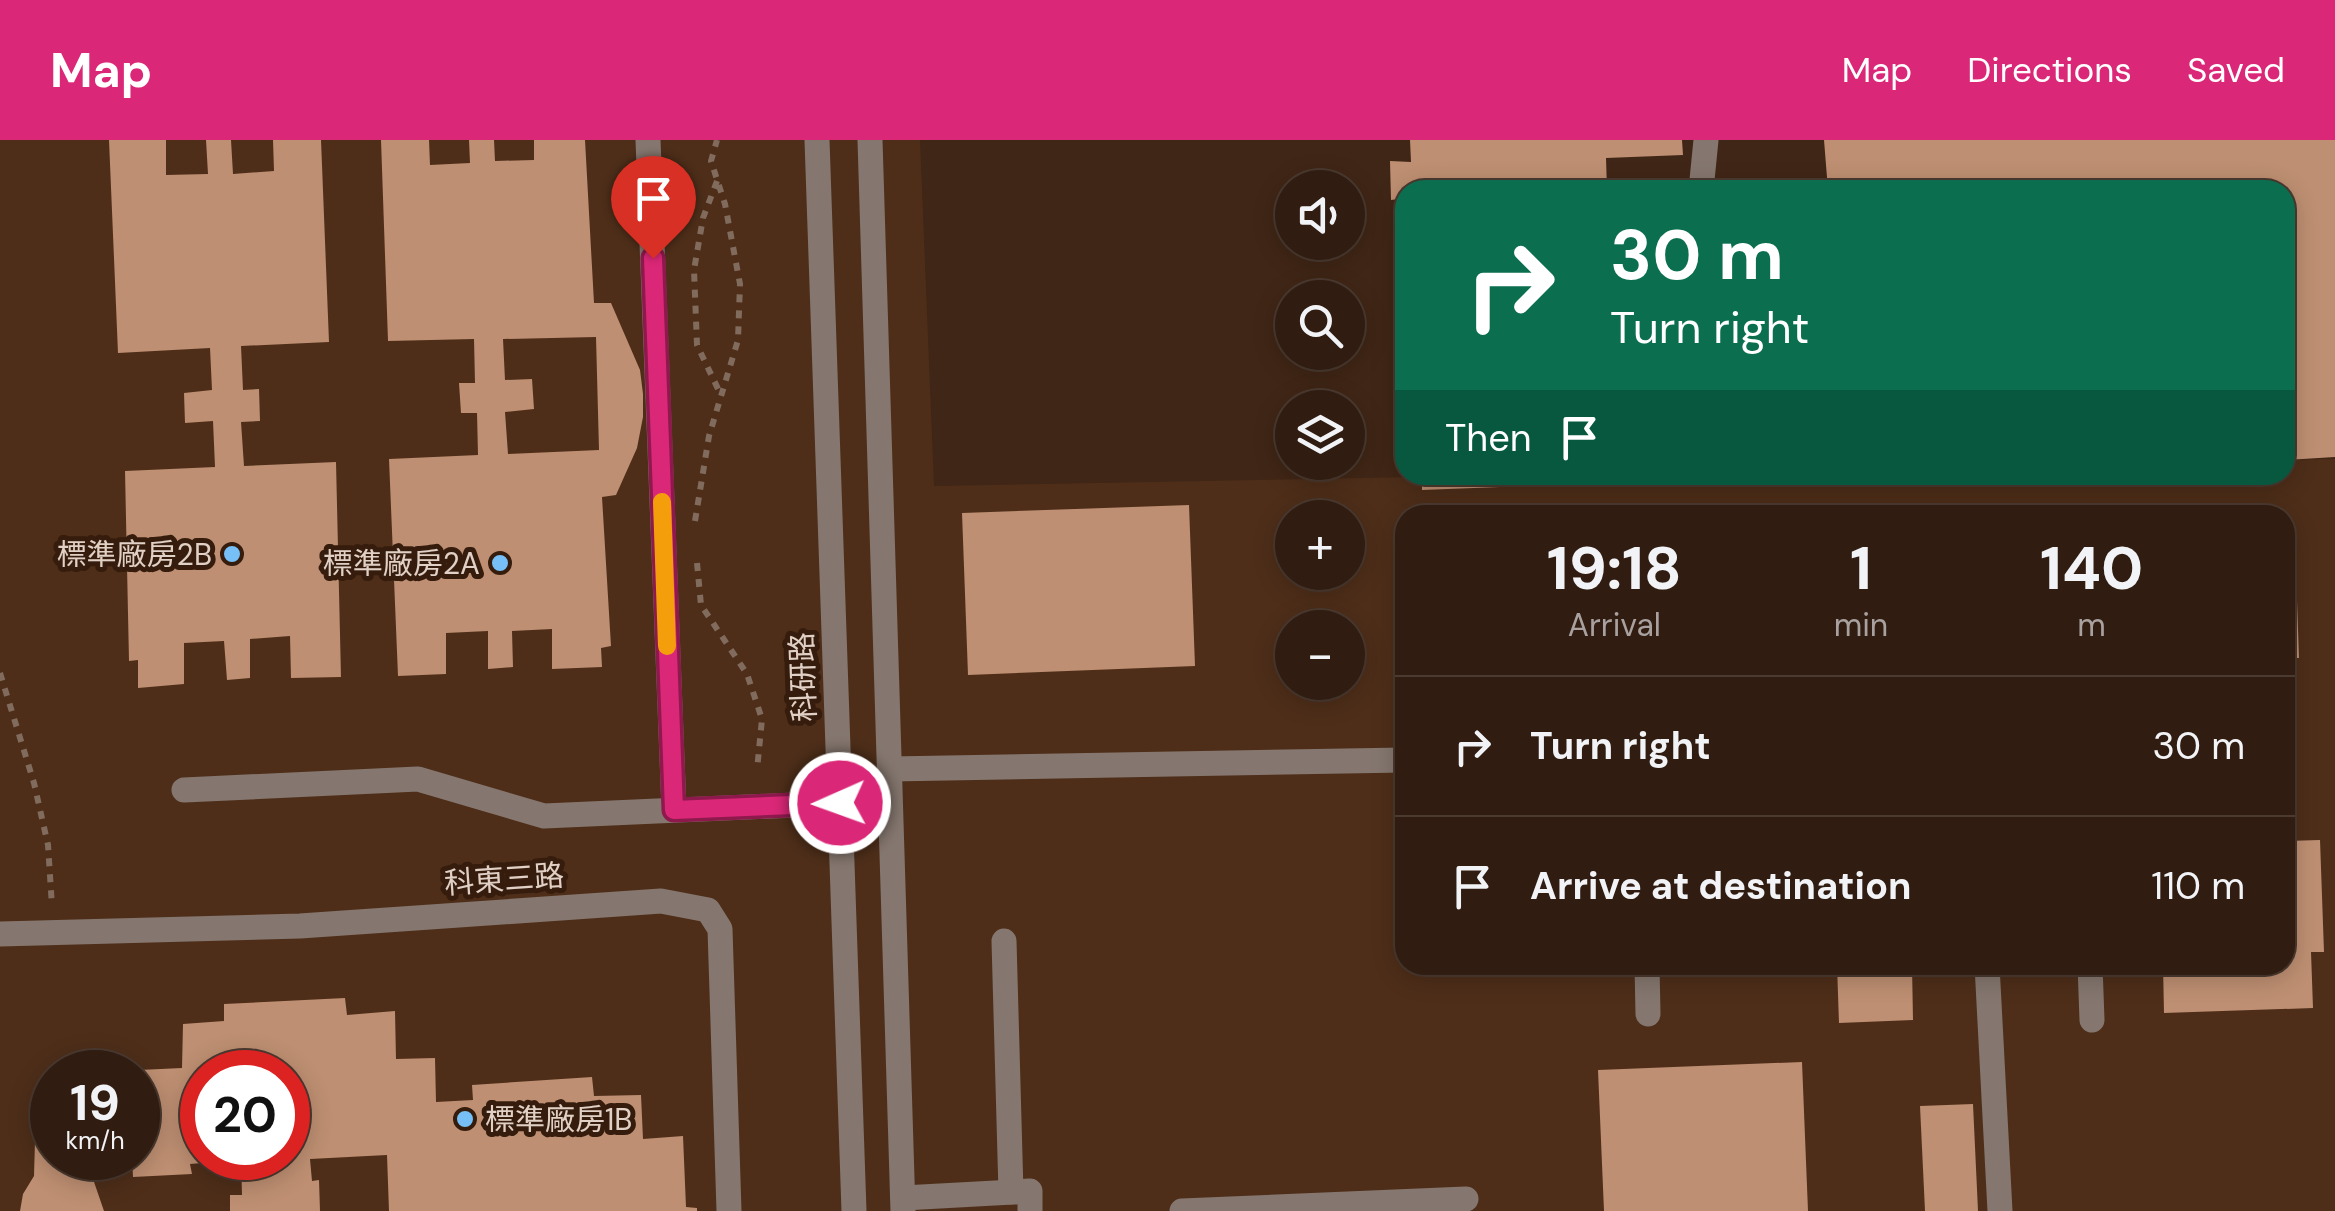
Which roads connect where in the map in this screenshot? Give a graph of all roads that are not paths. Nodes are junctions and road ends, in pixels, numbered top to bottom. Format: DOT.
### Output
graph roads {
  1 [pos="648,140"];
  2 [pos="816,140"];
  3 [pos="870,140"];
  4 [pos="1706,140"];
  5 [pos="1702,180"];
  6 [pos="1395,760"];
  7 [pos="890,769"];
  8 [pos="184,790"];
  9 [pos="840,803"];
  10 [pos="674,810"];
  11 [pos="0,934"];
  12 [pos="1004,941"];
  13 [pos="1647,975"];
  14 [pos="1988,975"];
  15 [pos="2090,975"];
  16 [pos="1648,1014"];
  17 [pos="2092,1020"];
  18 [pos="1011,1192"];
  19 [pos="1466,1199"];
  20 [pos="903,1204"];
  21 [pos="729,1211"];
  22 [pos="854,1211"];
  23 [pos="1030,1211"];
  24 [pos="1182,1211"];
  25 [pos="2000,1211"];
  1 -- 10 [label="street"];
  2 -- 9 [label="street, 科研路"];
  3 -- 7 [label="street"];
  4 -- 5 [label="street"];
  6 -- 7 [label="street"];
  7 -- 20 [label="street"];
  8 -- 10 [label="street"];
  9 -- 10 [label="street"];
  9 -- 22 [label="street, 科研路"];
  11 -- 21 [label="street, 科東三路"];
  12 -- 18 [label="street"];
  13 -- 16 [label="street"];
  14 -- 25 [label="street"];
  15 -- 17 [label="street"];
  18 -- 20 [label="street"];
  18 -- 23 [label="street"];
  19 -- 24 [label="street"];
}
